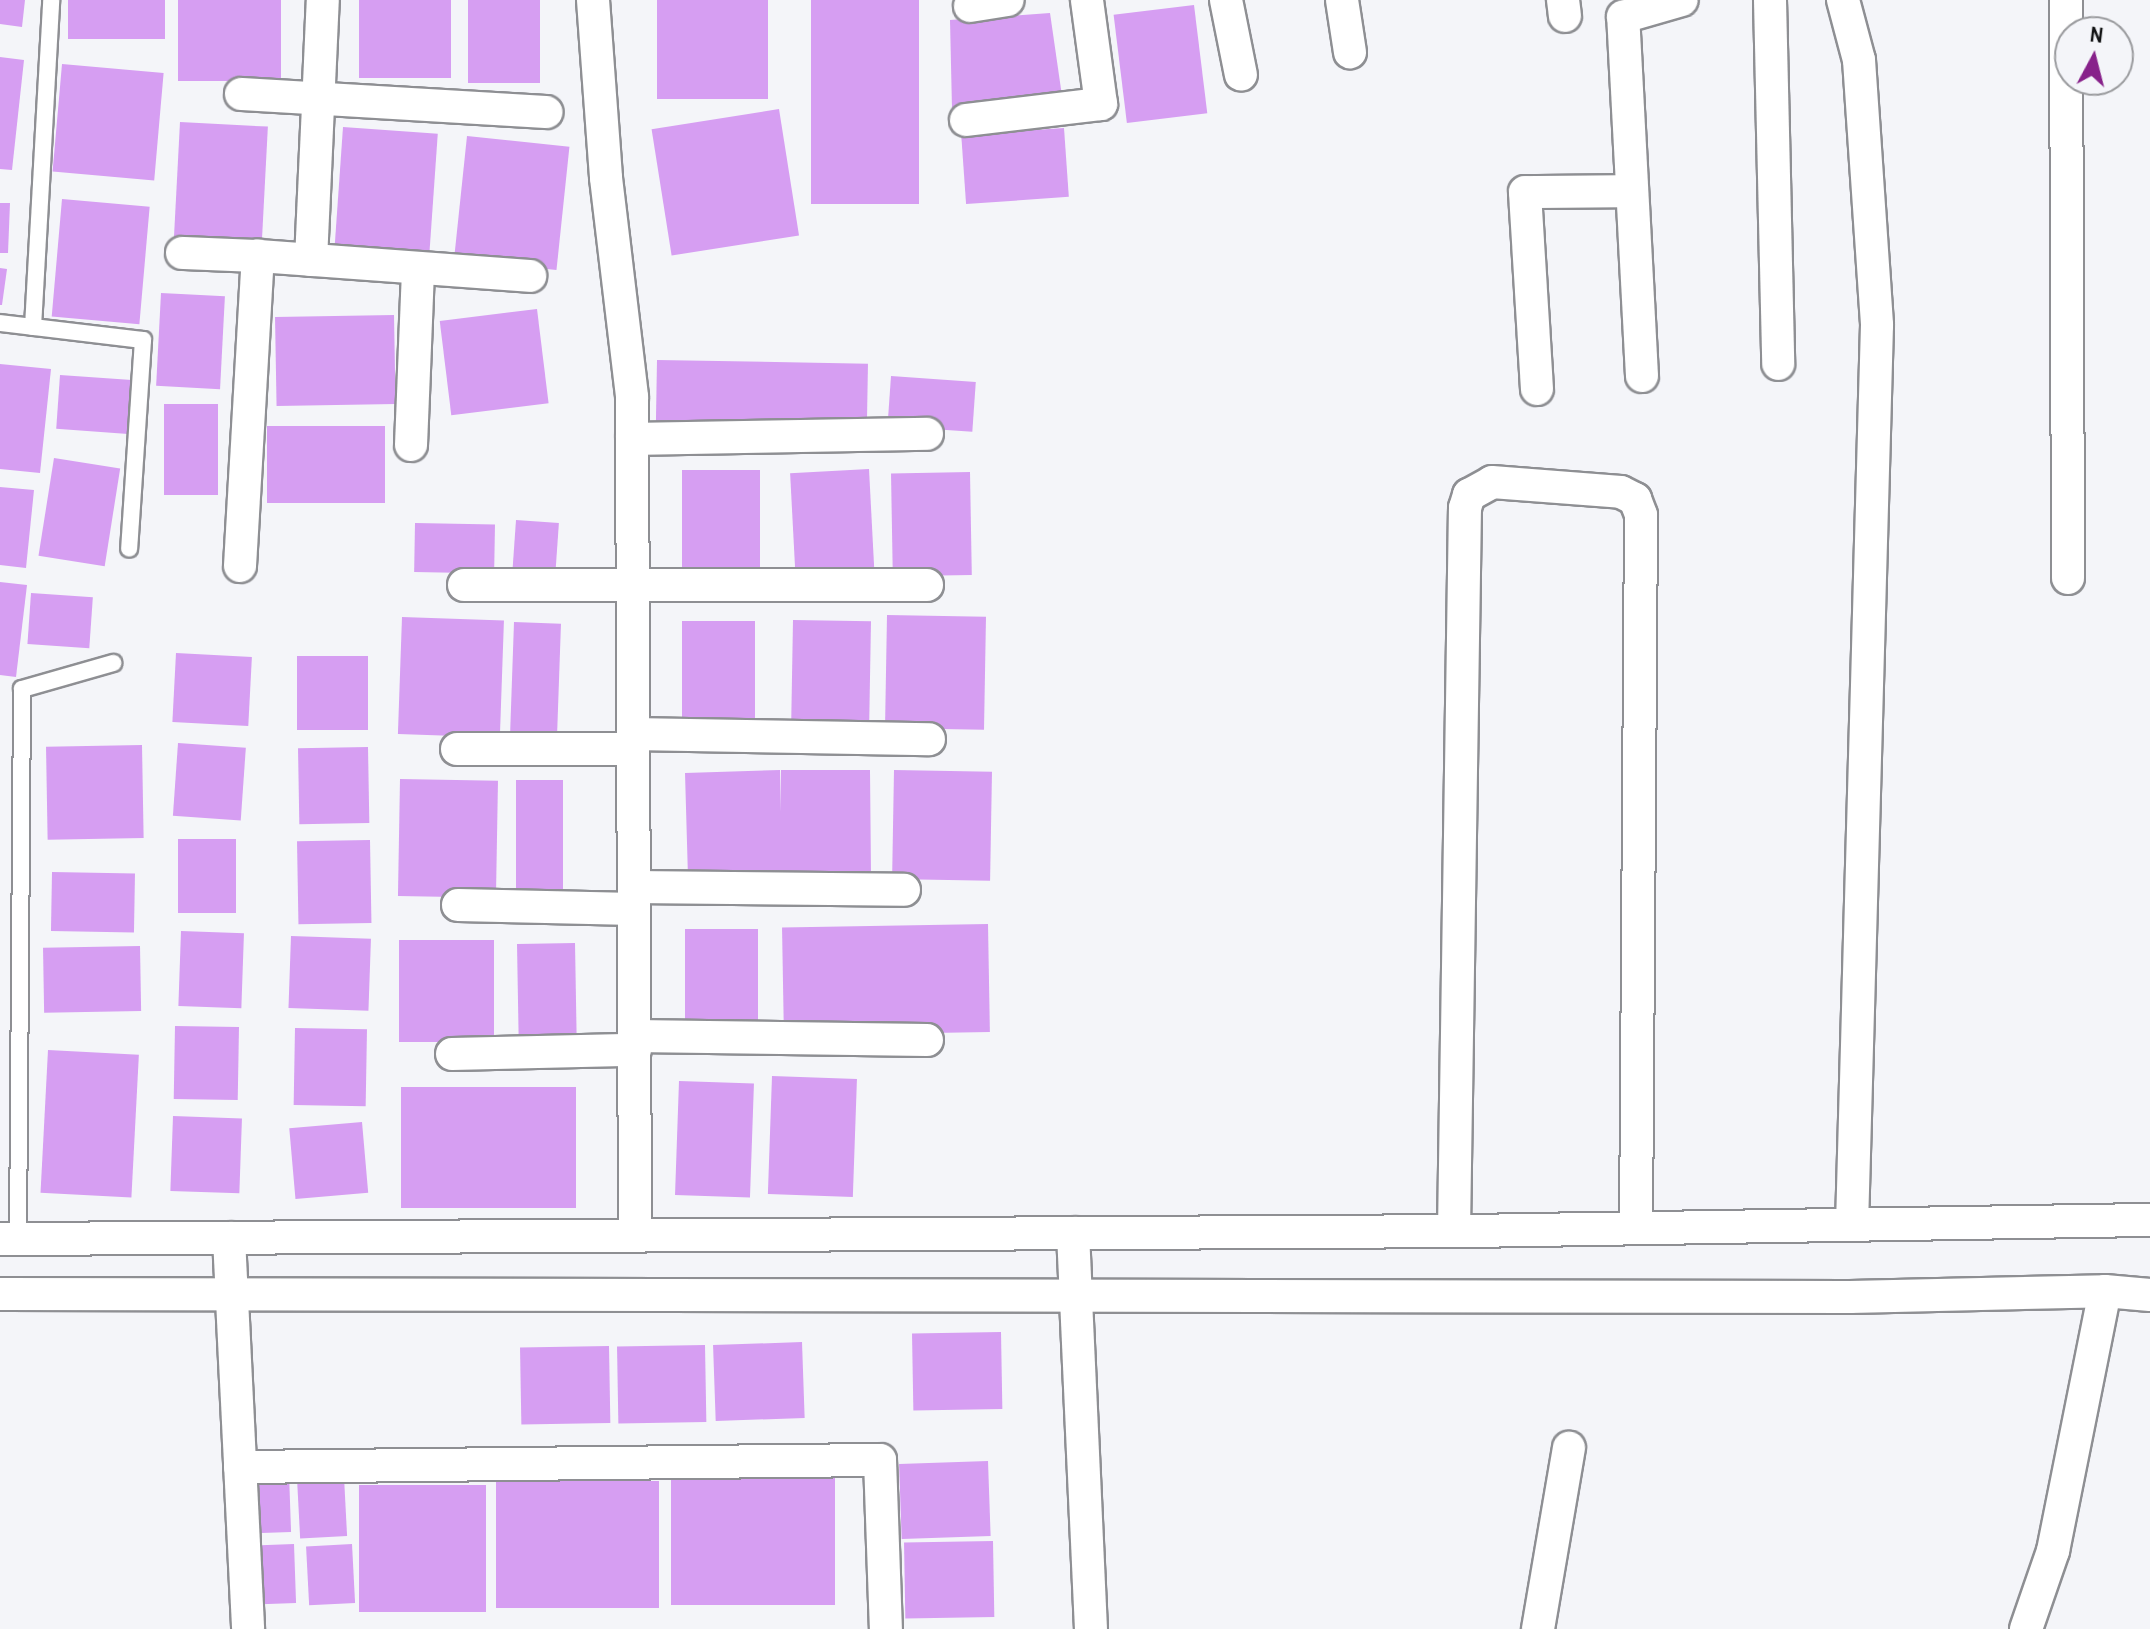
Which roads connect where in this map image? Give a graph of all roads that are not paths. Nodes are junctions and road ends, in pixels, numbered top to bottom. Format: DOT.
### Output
graph roads {
  1 [pos="51,0"];
  2 [pos="323,0"];
  3 [pos="593,0"];
  4 [pos="1008,0"];
  5 [pos="1087,0"];
  6 [pos="1226,0"];
  7 [pos="1342,0"];
  8 [pos="1682,0"];
  9 [pos="1770,0"];
  10 [pos="1843,0"];
  11 [pos="2066,0"];
  12 [pos="970,6"];
  13 [pos="1350,52"];
  14 [pos="1241,75"];
  15 [pos="241,94"];
  16 [pos="318,100"];
  17 [pos="546,112"];
  18 [pos="966,120"];
  19 [pos="1632,191"];
  20 [pos="182,253"];
  21 [pos="258,256"];
  22 [pos="311,260"];
  23 [pos="418,268"];
  24 [pos="530,276"];
  25 [pos="0,323"];
  26 [pos="33,327"];
  27 [pos="1778,364"];
  28 [pos="1642,376"];
  29 [pos="1537,389"];
  30 [pos="927,434"];
  31 [pos="632,439"];
  32 [pos="411,445"];
  33 [pos="129,549"];
  34 [pos="240,566"];
  35 [pos="2068,578"];
  36 [pos="464,585"];
  37 [pos="633,585"];
  38 [pos="927,585"];
  39 [pos="113,663"];
  40 [pos="929,739"];
  41 [pos="633,742"];
  42 [pos="457,749"];
  43 [pos="904,890"];
  44 [pos="634,898"];
  45 [pos="458,905"];
  46 [pos="927,1040"];
  47 [pos="635,1043"];
  48 [pos="452,1054"];
  49 [pos="2150,1220"];
  50 [pos="1852,1225"];
  51 [pos="1636,1228"];
  52 [pos="1454,1231"];
  53 [pos="1073,1233"];
  54 [pos="635,1236"];
  55 [pos="229,1238"];
  56 [pos="9,1239"];
  57 [pos="2105,1291"];
  58 [pos="231,1293"];
  59 [pos="1076,1293"];
  60 [pos="0,1294"];
  61 [pos="2150,1295"];
  62 [pos="1569,1448"];
  63 [pos="240,1467"];
  64 [pos="248,1629"];
  65 [pos="886,1629"];
  66 [pos="1091,1629"];
  67 [pos="1538,1629"];
  68 [pos="2026,1629"];
  1 -- 26 [label="lane"];
  2 -- 16 [label="street"];
  3 -- 31 [label="street"];
  4 -- 12 [label="street"];
  5 -- 18 [label="street"];
  6 -- 14 [label="street"];
  7 -- 13 [label="street"];
  8 -- 19 [label="street"];
  9 -- 27 [label="street"];
  10 -- 50 [label="street"];
  11 -- 35 [label="street"];
  15 -- 16 [label="street"];
  16 -- 17 [label="street"];
  16 -- 22 [label="street"];
  19 -- 28 [label="street"];
  19 -- 29 [label="street"];
  20 -- 21 [label="street"];
  21 -- 22 [label="street"];
  21 -- 34 [label="street"];
  22 -- 23 [label="street"];
  23 -- 24 [label="street"];
  23 -- 32 [label="street"];
  25 -- 26 [label="lane"];
  26 -- 33 [label="lane"];
  30 -- 31 [label="street"];
  31 -- 37 [label="street"];
  36 -- 37 [label="street"];
  37 -- 38 [label="street"];
  37 -- 41 [label="street"];
  39 -- 56 [label="lane"];
  40 -- 41 [label="street"];
  41 -- 42 [label="street"];
  41 -- 44 [label="street"];
  43 -- 44 [label="street"];
  44 -- 45 [label="street"];
  44 -- 47 [label="street"];
  46 -- 47 [label="street"];
  47 -- 48 [label="street"];
  47 -- 54 [label="street"];
  49 -- 50 [label="street"];
  50 -- 51 [label="street"];
  51 -- 52 [label="street"];
  51 -- 52 [label="street"];
  52 -- 53 [label="street"];
  53 -- 54 [label="street"];
  53 -- 59 [label="street"];
  54 -- 55 [label="street"];
  55 -- 56 [label="street"];
  55 -- 58 [label="street"];
  57 -- 59 [label="street"];
  57 -- 61 [label="street"];
  57 -- 68 [label="street"];
  58 -- 59 [label="street"];
  58 -- 60 [label="street"];
  58 -- 63 [label="street"];
  59 -- 66 [label="street"];
  62 -- 67 [label="street"];
  63 -- 64 [label="street"];
  63 -- 65 [label="street"];
}
